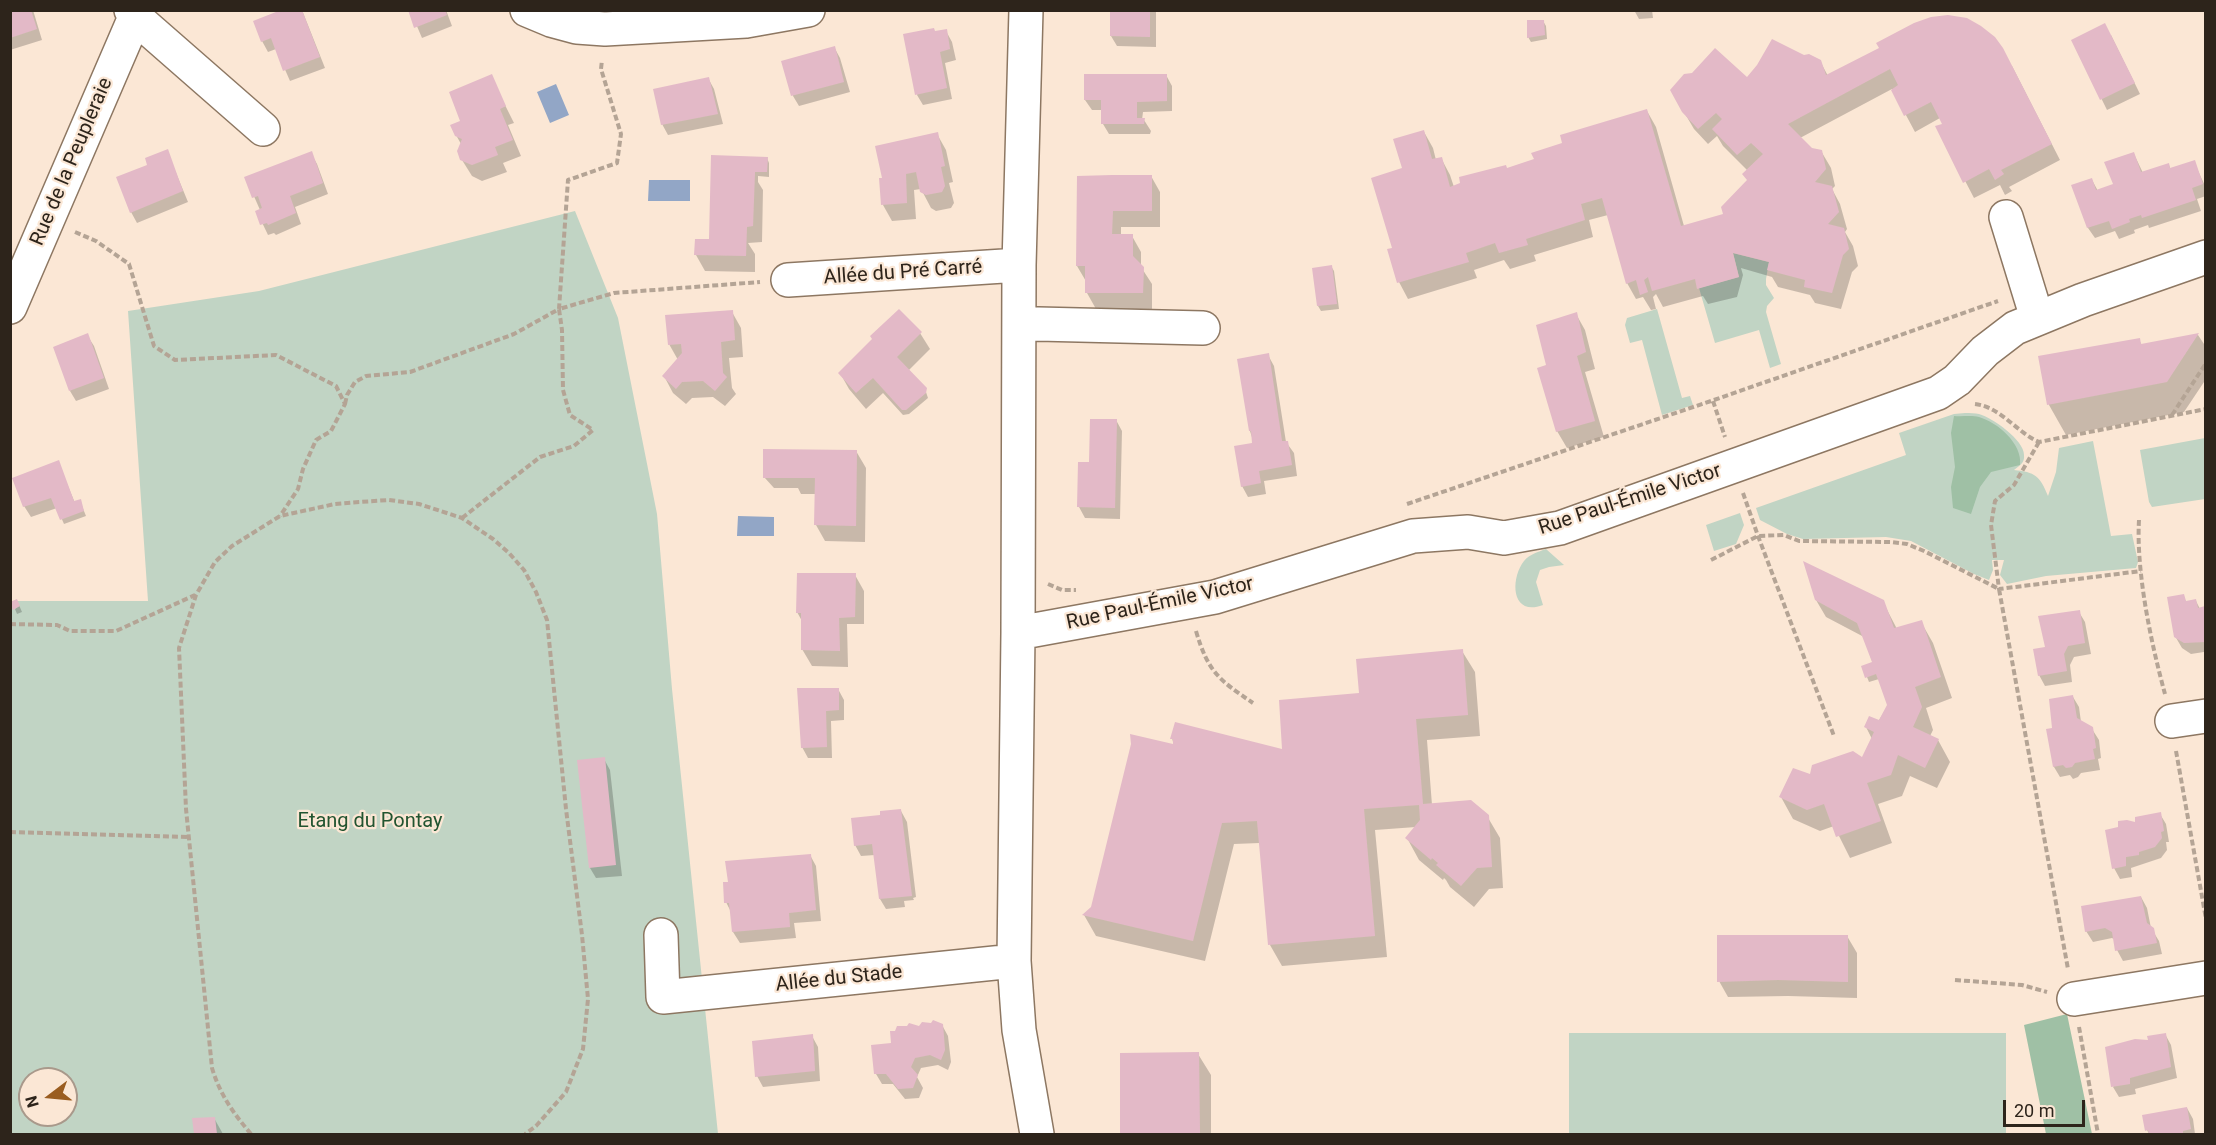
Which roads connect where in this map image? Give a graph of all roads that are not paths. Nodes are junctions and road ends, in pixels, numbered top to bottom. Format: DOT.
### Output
graph roads {
  1 [pos="527,10"];
  2 [pos="808,10"];
  3 [pos="1026,10"];
  4 [pos="133,14"];
  5 [pos="263,129"];
  6 [pos="2006,217"];
  7 [pos="2205,257"];
  8 [pos="1019,265"];
  9 [pos="788,280"];
  10 [pos="2033,304"];
  11 [pos="10,307"];
  12 [pos="1019,325"];
  13 [pos="1203,328"];
  14 [pos="1018,633"];
  15 [pos="2205,716"];
  16 [pos="2172,721"];
  17 [pos="662,935"];
  18 [pos="1014,962"];
  19 [pos="2205,978"];
  20 [pos="2074,999"];
  21 [pos="1037,1134"];
  1 -- 2 [label="street"];
  3 -- 8 [label="street"];
  4 -- 5 [label="street, Rue de la Peupleraie"];
  4 -- 11 [label="street, Rue de la Peupleraie"];
  6 -- 10 [label="street"];
  7 -- 10 [label="street, Rue Paul-Émile Victor"];
  8 -- 9 [label="street, Allée du Pré Carré"];
  8 -- 12 [label="street"];
  10 -- 14 [label="street, Rue Paul-Émile Victor"];
  12 -- 13 [label="street"];
  12 -- 14 [label="street"];
  14 -- 18 [label="street"];
  15 -- 16 [label="street"];
  17 -- 18 [label="street, Allée du Stade"];
  18 -- 21 [label="street"];
  19 -- 20 [label="street"];
}
